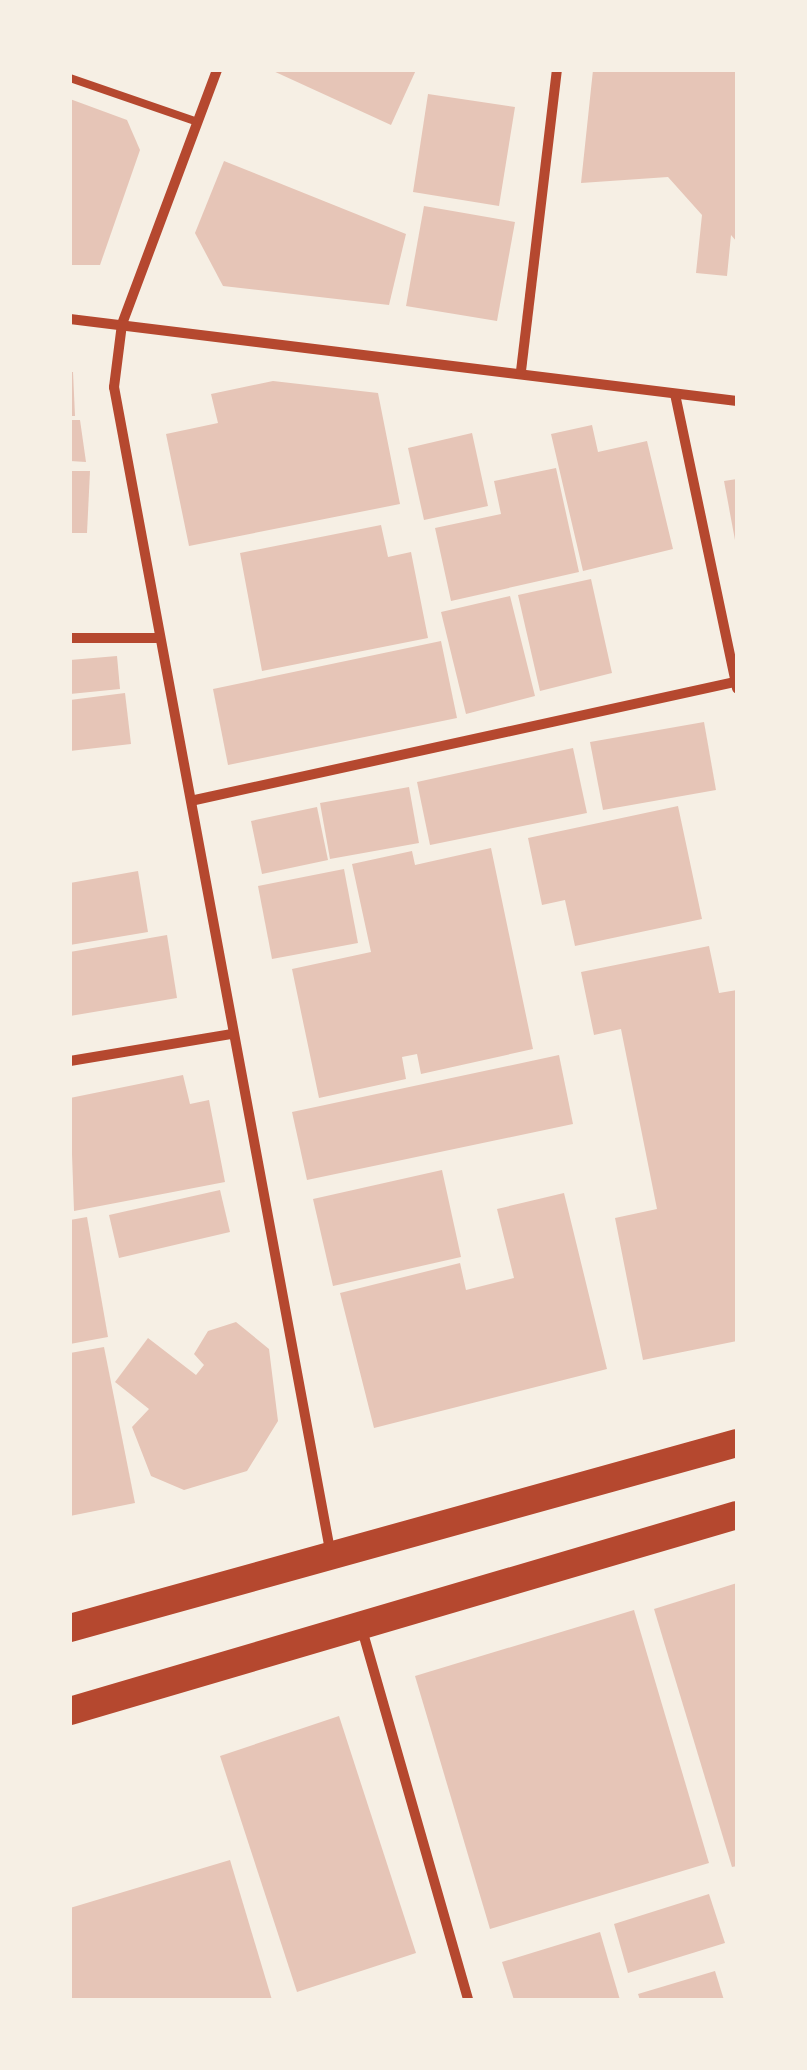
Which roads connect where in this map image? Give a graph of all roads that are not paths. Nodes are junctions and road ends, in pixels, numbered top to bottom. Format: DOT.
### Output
graph roads {
  1 [pos="217,70"];
  2 [pos="557,70"];
  3 [pos="70,78"];
  4 [pos="195,121"];
  5 [pos="70,319"];
  6 [pos="122,324"];
  7 [pos="521,371"];
  8 [pos="675,394"];
  9 [pos="737,401"];
  10 [pos="70,638"];
  11 [pos="158,638"];
  12 [pos="736,685"];
  13 [pos="196,800"];
  14 [pos="231,1034"];
  15 [pos="70,1061"];
  16 [pos="737,1444"];
  17 [pos="737,1515"];
  18 [pos="331,1556"];
  19 [pos="361,1625"];
  20 [pos="70,1628"];
  21 [pos="70,1711"];
  22 [pos="468,2000"];
  1 -- 4 [label="street"];
  2 -- 7 [label="street"];
  3 -- 4 [label="lane"];
  4 -- 6 [label="street"];
  5 -- 6 [label="street"];
  6 -- 7 [label="street"];
  6 -- 11 [label="street"];
  7 -- 8 [label="street"];
  8 -- 9 [label="street"];
  8 -- 12 [label="street"];
  10 -- 11 [label="street"];
  11 -- 13 [label="street"];
  12 -- 13 [label="street"];
  13 -- 14 [label="street"];
  14 -- 15 [label="street"];
  14 -- 18 [label="street"];
  16 -- 18 [label="highway"];
  17 -- 19 [label="highway"];
  18 -- 20 [label="highway"];
  19 -- 21 [label="highway"];
  19 -- 22 [label="street"];
}
